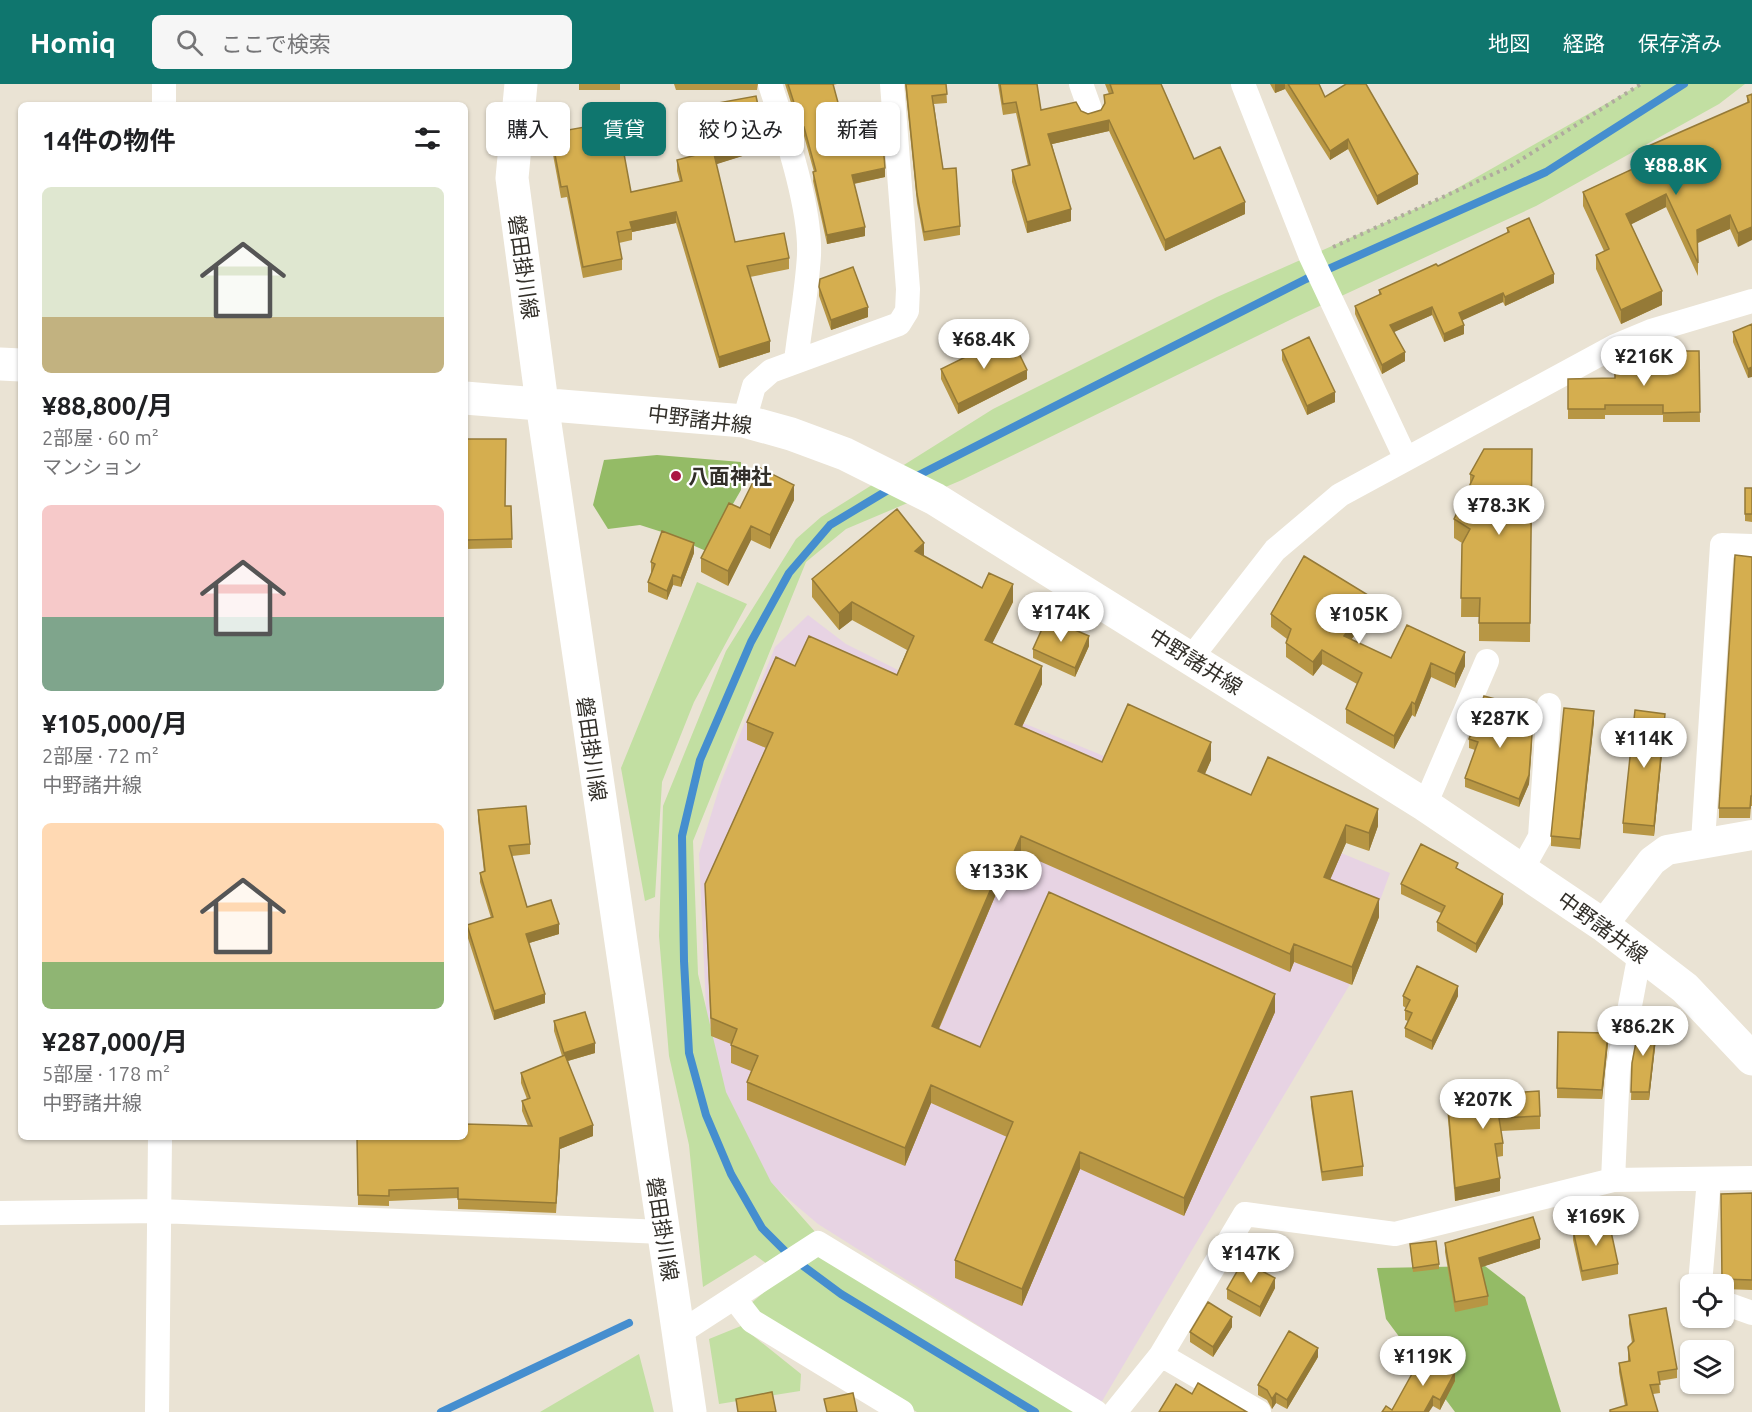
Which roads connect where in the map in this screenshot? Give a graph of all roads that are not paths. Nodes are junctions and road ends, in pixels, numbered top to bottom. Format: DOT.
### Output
graph roads {
  1 [pos="164,84"];
  2 [pos="521,84"];
  3 [pos="770,84"];
  4 [pos="892,84"];
  5 [pos="1081,84"];
  6 [pos="1243,84"];
  7 [pos="164,102"];
  8 [pos="1091,112"];
  9 [pos="1752,301"];
  10 [pos="796,362"];
  11 [pos="0,364"];
  12 [pos="18,365"];
  13 [pos="468,398"];
  14 [pos="542,404"];
  15 [pos="744,421"];
  16 [pos="1406,459"];
  17 [pos="1752,546"];
  18 [pos="1191,658"];
  19 [pos="1487,661"];
  20 [pos="1549,705"];
  21 [pos="1425,805"];
  22 [pos="1752,835"];
  23 [pos="1703,842"];
  24 [pos="1522,869"];
  25 [pos="1603,925"];
  26 [pos="1640,953"];
  27 [pos="1752,1059"];
  28 [pos="160,1140"];
  29 [pos="1752,1178"];
  30 [pos="1709,1179"];
  31 [pos="1613,1180"];
  32 [pos="159,1211"];
  33 [pos="0,1213"];
  34 [pos="663,1232"];
  35 [pos="1701,1274"];
  36 [pos="735,1299"];
  37 [pos="1734,1307"];
  38 [pos="1752,1313"];
  39 [pos="678,1334"];
  40 [pos="1161,1355"];
  41 [pos="157,1412"];
  42 [pos="690,1412"];
  43 [pos="902,1412"];
  44 [pos="1095,1412"];
  45 [pos="1114,1412"];
  46 [pos="1259,1412"];
  1 -- 7 [label="street"];
  2 -- 14 [label="main road, 磐田掛川線"];
  3 -- 10 [label="street"];
  4 -- 10 [label="street"];
  5 -- 8 [label="street"];
  6 -- 16 [label="street"];
  9 -- 16 [label="street"];
  10 -- 15 [label="street"];
  11 -- 12 [label="main road"];
  13 -- 14 [label="main road, 中野諸井線"];
  14 -- 15 [label="main road, 中野諸井線"];
  14 -- 34 [label="main road, 磐田掛川線"];
  15 -- 18 [label="main road, 中野諸井線"];
  16 -- 18 [label="street"];
  17 -- 23 [label="street"];
  18 -- 21 [label="main road, 中野諸井線"];
  19 -- 21 [label="street"];
  20 -- 24 [label="street"];
  21 -- 24 [label="main road, 中野諸井線"];
  22 -- 23 [label="street"];
  23 -- 25 [label="street"];
  24 -- 25 [label="main road, 中野諸井線"];
  25 -- 26 [label="main road, 中野諸井線"];
  26 -- 27 [label="main road, 中野諸井線"];
  26 -- 31 [label="street"];
  28 -- 32 [label="street"];
  29 -- 30 [label="street"];
  30 -- 31 [label="street"];
  30 -- 35 [label="street"];
  31 -- 40 [label="street"];
  32 -- 33 [label="street"];
  32 -- 34 [label="street"];
  32 -- 41 [label="street"];
  34 -- 39 [label="main road, 磐田掛川線"];
  36 -- 39 [label="street"];
  36 -- 43 [label="street"];
  36 -- 44 [label="street"];
  37 -- 38 [label="street"];
  39 -- 42 [label="main road, 磐田掛川線"];
  40 -- 45 [label="street"];
  40 -- 46 [label="street"];
}
